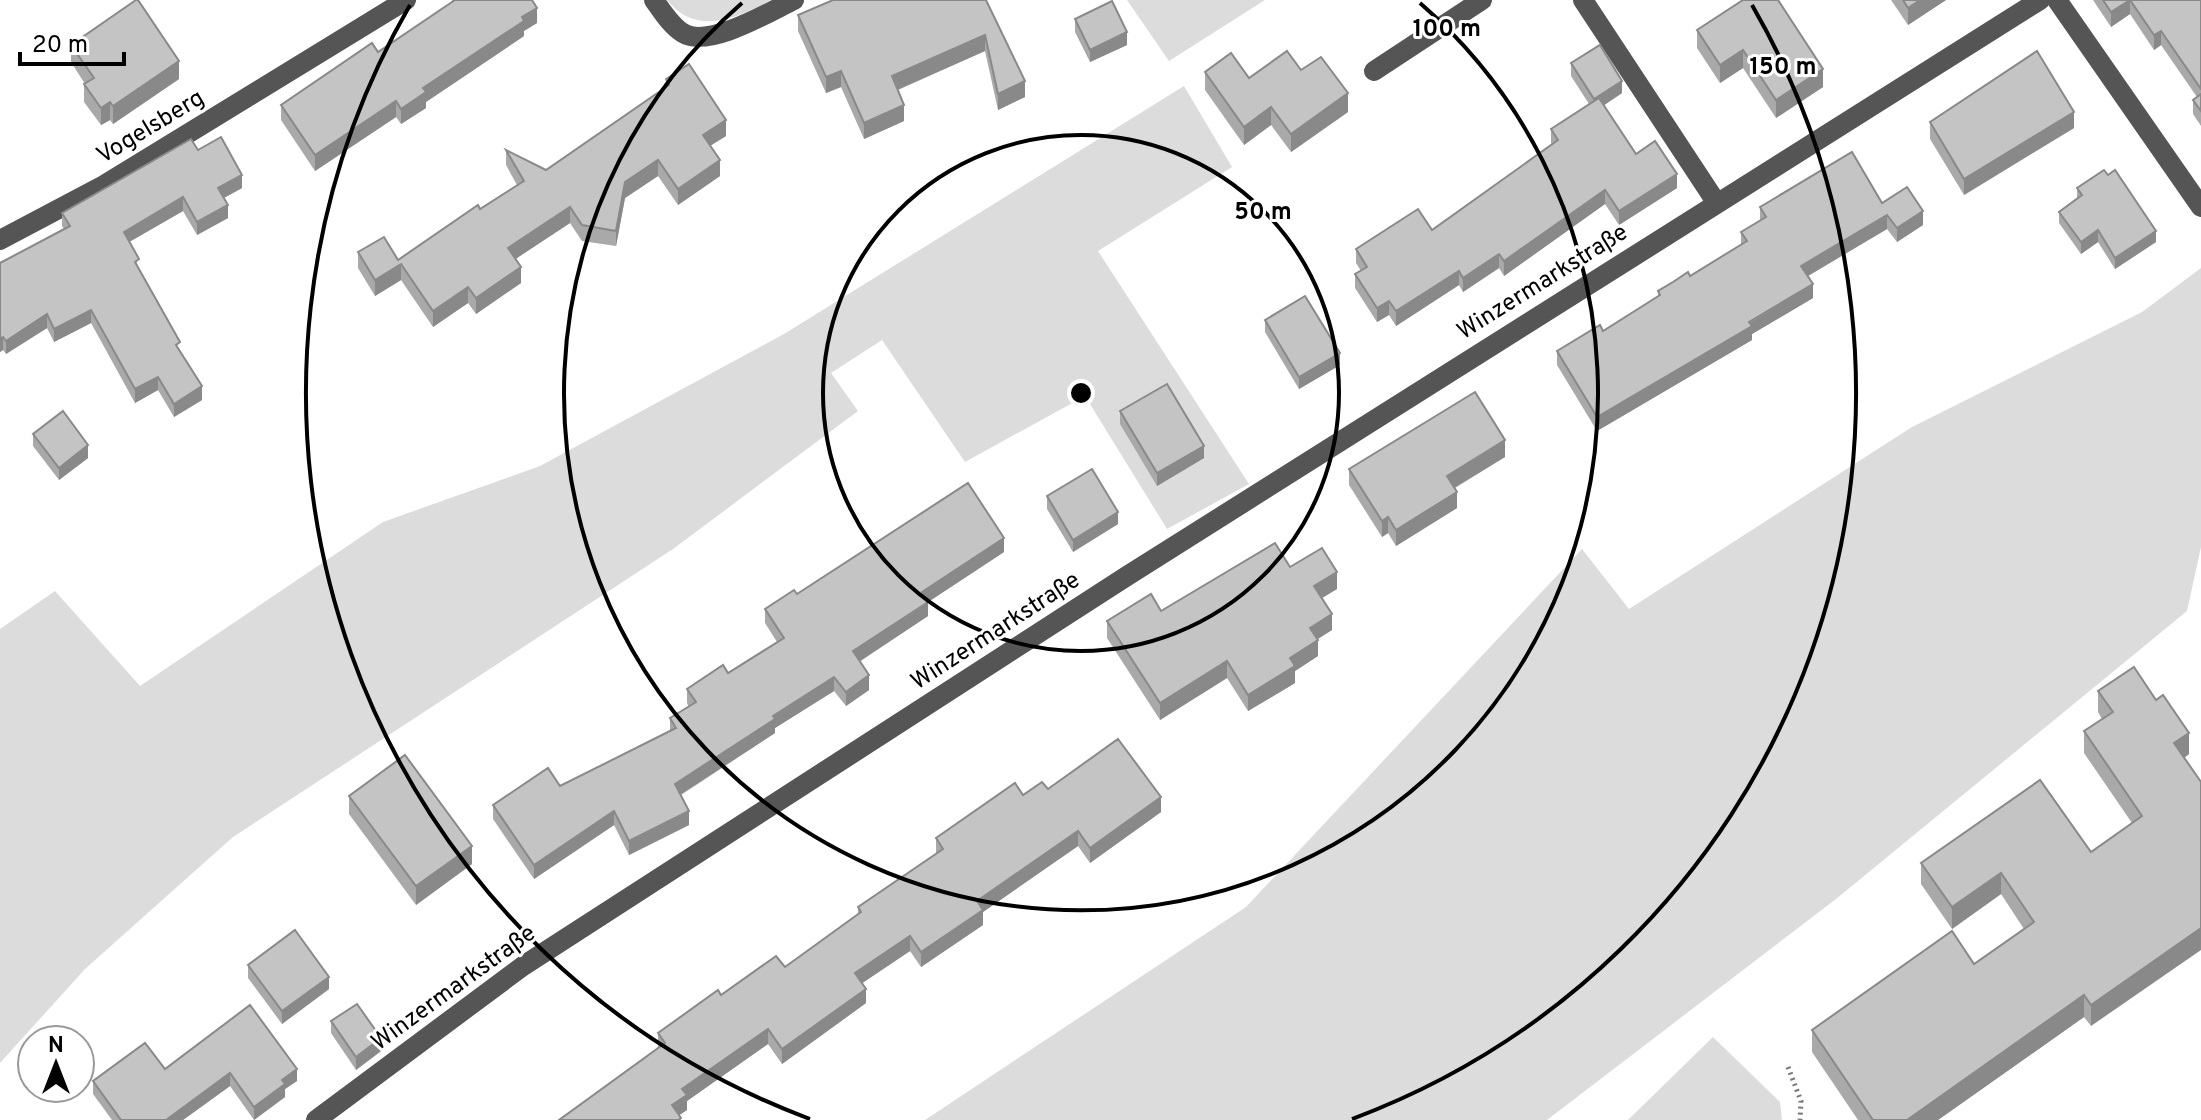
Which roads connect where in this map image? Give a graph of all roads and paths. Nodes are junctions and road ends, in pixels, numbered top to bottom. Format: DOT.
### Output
graph roads {
  1 [pos="406,0"];
  2 [pos="654,0"];
  3 [pos="794,0"];
  4 [pos="1482,0"];
  5 [pos="1583,0"];
  6 [pos="2040,0"];
  7 [pos="2057,0"];
  8 [pos="1374,71"];
  9 [pos="1716,202"];
  10 [pos="2201,207"];
  11 [pos="0,240"];
  12 [pos="1788,1067"];
  13 [pos="316,1120"];
  14 [pos="1800,1120"];
  1 -- 11 [label="street, Vogelsberg"];
  2 -- 3 [label="street"];
  4 -- 8 [label="street"];
  5 -- 9 [label="street"];
  6 -- 9 [label="street, Winzermarkstraße"];
  7 -- 10 [label="street"];
  9 -- 13 [label="street, Winzermarkstraße"];
  12 -- 14 [label="path"];
}
